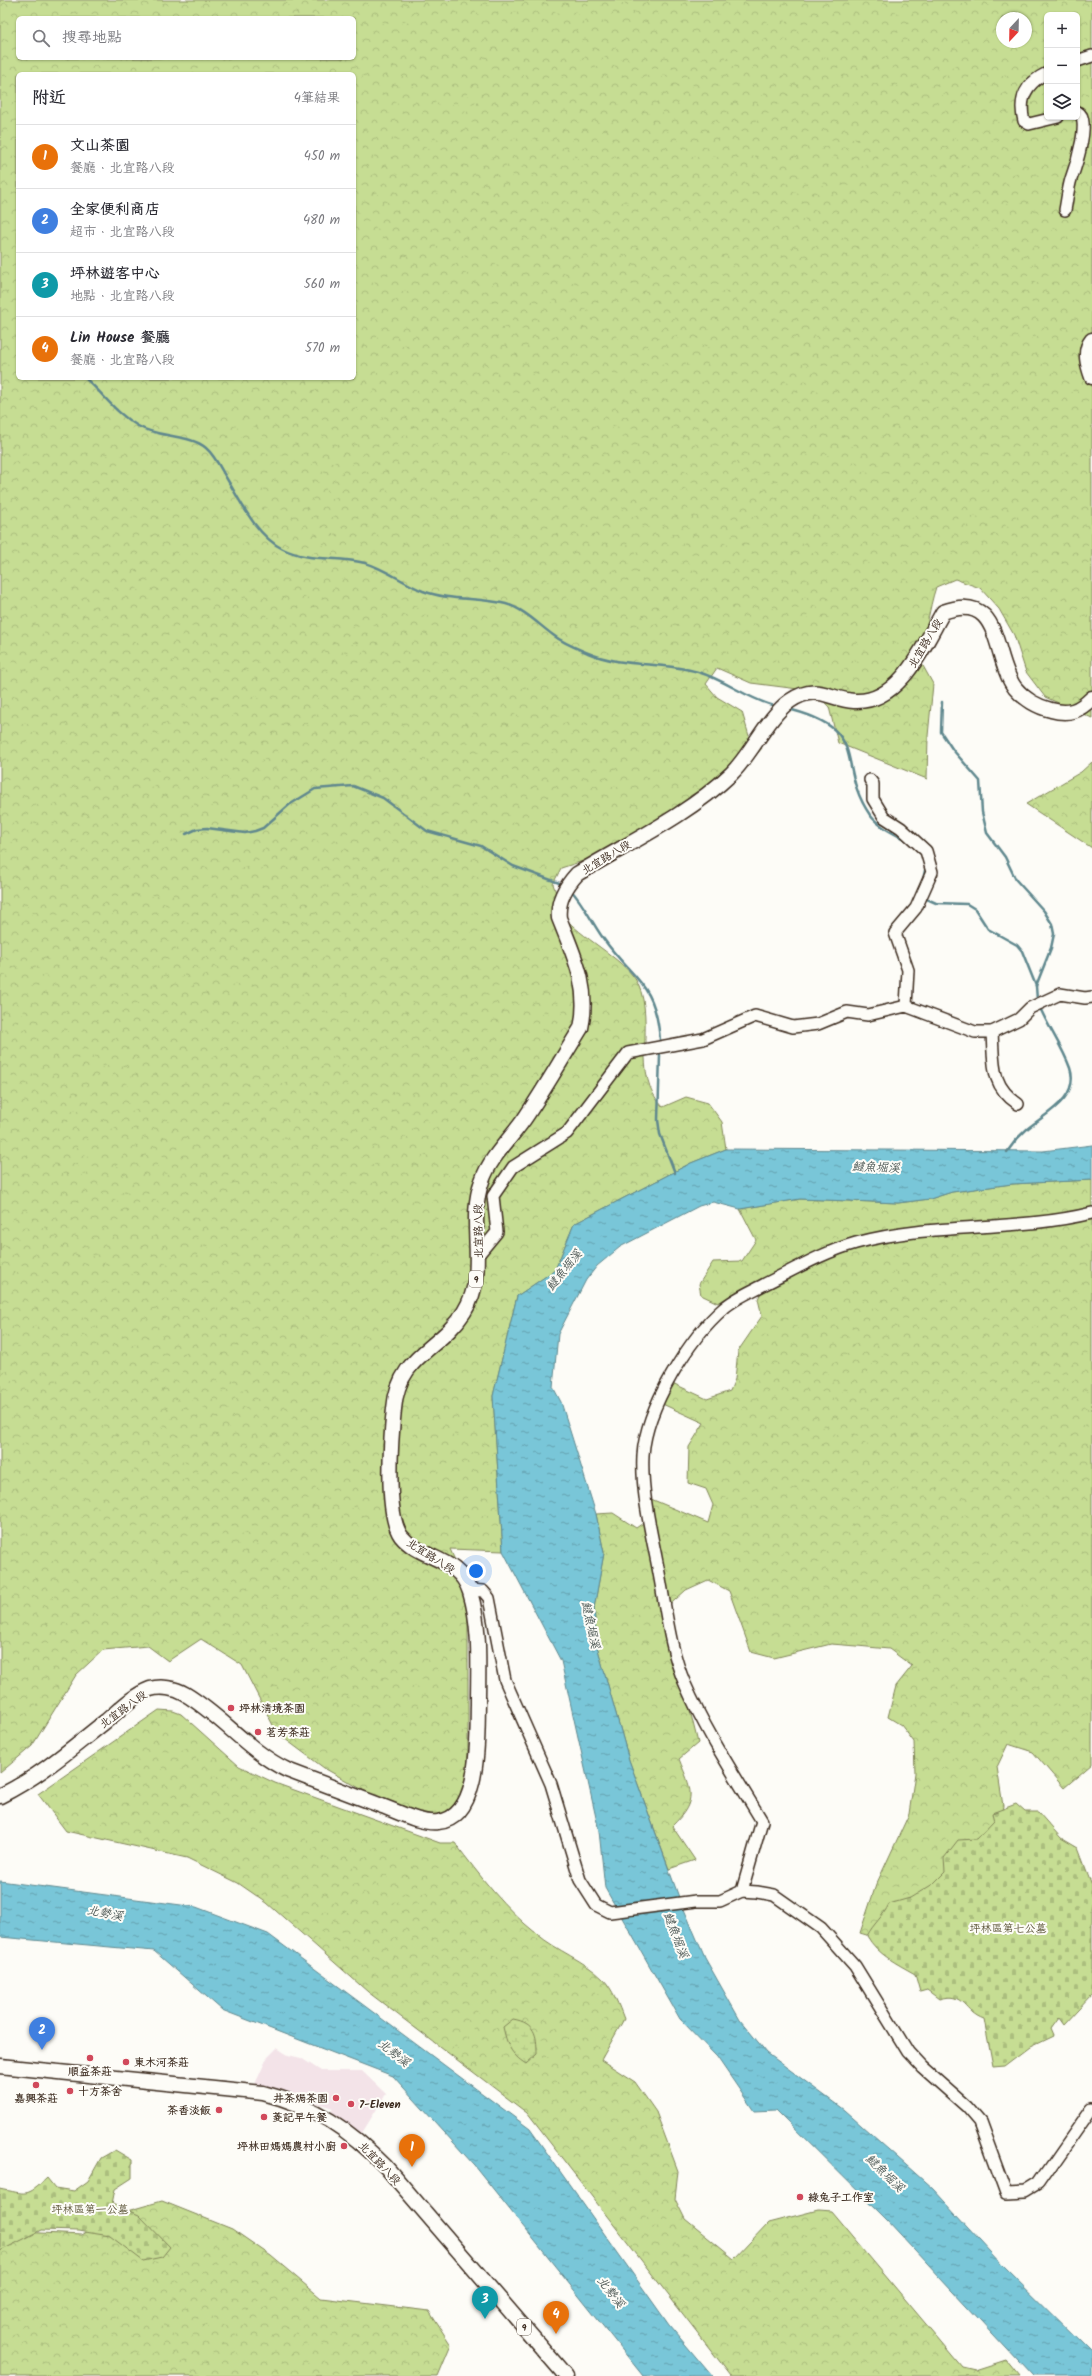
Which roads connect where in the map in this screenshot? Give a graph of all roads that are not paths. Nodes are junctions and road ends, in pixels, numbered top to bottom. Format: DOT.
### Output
graph roads {
  1 [pos="1092,56"];
  2 [pos="1080,60"];
  3 [pos="1044,75"];
  4 [pos="1080,113"];
  5 [pos="1046,120"];
  6 [pos="1065,210"];
  7 [pos="1092,340"];
  8 [pos="1092,378"];
  9 [pos="1092,698"];
  10 [pos="870,780"];
  11 [pos="1092,997"];
  12 [pos="906,1006"];
  13 [pos="992,1032"];
  14 [pos="1018,1104"];
  15 [pos="1092,1213"];
  16 [pos="478,1255"];
  17 [pos="470,1590"];
  18 [pos="0,1796"];
  19 [pos="742,1891"];
  20 [pos="4,2069"];
  21 [pos="1092,2108"];
  22 [pos="566,2376"];
  1 -- 2 [label="street"];
  3 -- 5 [label="street"];
  4 -- 6 [label="street"];
  7 -- 8 [label="main road"];
  9 -- 16 [label="main road, 北宜路八段 / 9"];
  10 -- 12 [label="street"];
  11 -- 13 [label="street"];
  12 -- 13 [label="street"];
  12 -- 16 [label="street"];
  13 -- 14 [label="street"];
  15 -- 19 [label="street"];
  16 -- 17 [label="main road, 北宜路八段 / 9"];
  17 -- 18 [label="main road, 北宜路八段 / 9"];
  17 -- 19 [label="street"];
  19 -- 21 [label="street"];
  20 -- 22 [label="main road, 北宜路八段 / 9"];
}
